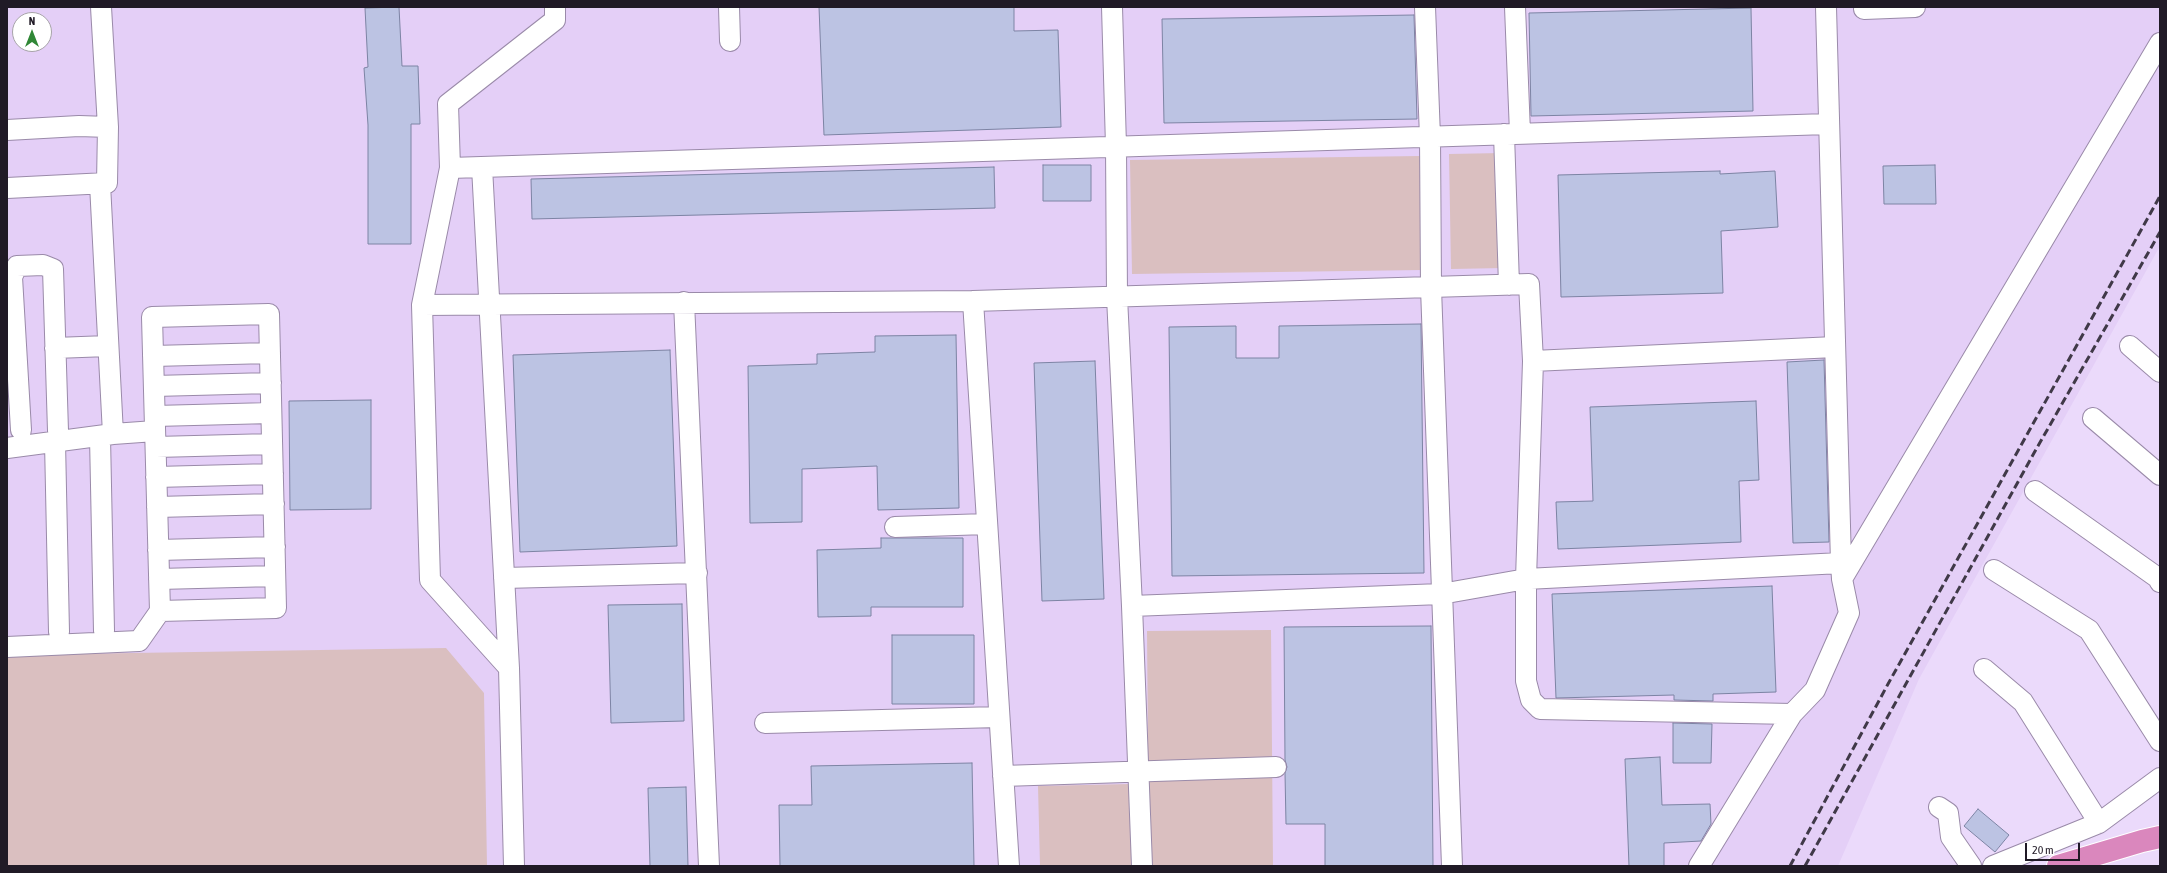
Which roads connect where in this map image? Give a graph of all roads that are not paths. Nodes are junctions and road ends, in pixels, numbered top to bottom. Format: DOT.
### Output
graph roads {
  1 [pos="101,7"];
  2 [pos="555,7"];
  3 [pos="729,7"];
  4 [pos="1112,7"];
  5 [pos="1425,7"];
  6 [pos="1515,7"];
  7 [pos="1826,7"];
  8 [pos="1915,7"];
  9 [pos="1864,9"];
  10 [pos="730,41"];
  11 [pos="2160,43"];
  12 [pos="1828,124"];
  13 [pos="108,126"];
  14 [pos="7,130"];
  15 [pos="1512,134"];
  16 [pos="1430,136"];
  17 [pos="1116,146"];
  18 [pos="482,167"];
  19 [pos="450,168"];
  20 [pos="103,184"];
  21 [pos="7,188"];
  22 [pos="10,277"];
  23 [pos="1509,285"];
  24 [pos="1431,288"];
  25 [pos="1117,297"];
  26 [pos="684,302"];
  27 [pos="973,302"];
  28 [pos="489,303"];
  29 [pos="422,305"];
  30 [pos="108,346"];
  31 [pos="2130,346"];
  32 [pos="1835,347"];
  33 [pos="55,348"];
  34 [pos="270,353"];
  35 [pos="154,356"];
  36 [pos="1533,361"];
  37 [pos="2160,372"];
  38 [pos="271,383"];
  39 [pos="154,386"];
  40 [pos="271,413"];
  41 [pos="2092,418"];
  42 [pos="21,430"];
  43 [pos="155,431"];
  44 [pos="106,435"];
  45 [pos="56,437"];
  46 [pos="272,444"];
  47 [pos="7,448"];
  48 [pos="273,474"];
  49 [pos="2160,475"];
  50 [pos="156,477"];
  51 [pos="2035,491"];
  52 [pos="274,504"];
  53 [pos="157,507"];
  54 [pos="987,524"];
  55 [pos="896,527"];
  56 [pos="275,547"];
  57 [pos="158,550"];
  58 [pos="1994,570"];
  59 [pos="1842,571"];
  60 [pos="697,573"];
  61 [pos="276,576"];
  62 [pos="159,578"];
  63 [pos="504,578"];
  64 [pos="1526,580"];
  65 [pos="2160,582"];
  66 [pos="1441,594"];
  67 [pos="1132,606"];
  68 [pos="160,611"];
  69 [pos="104,631"];
  70 [pos="59,632"];
  71 [pos="7,647"];
  72 [pos="509,668"];
  73 [pos="1984,669"];
  74 [pos="1792,714"];
  75 [pos="1000,717"];
  76 [pos="765,723"];
  77 [pos="2160,741"];
  78 [pos="1276,767"];
  79 [pos="1139,773"];
  80 [pos="1003,776"];
  81 [pos="2160,778"];
  82 [pos="1939,807"];
  83 [pos="2099,823"];
  84 [pos="2160,837"];
  85 [pos="514,866"];
  86 [pos="709,866"];
  87 [pos="1009,866"];
  88 [pos="1142,866"];
  89 [pos="1452,866"];
  90 [pos="1699,866"];
  91 [pos="1971,866"];
  92 [pos="1992,866"];
  93 [pos="2058,866"];
  1 -- 13 [label="street"];
  2 -- 19 [label="street"];
  3 -- 10 [label="street"];
  4 -- 17 [label="street"];
  5 -- 16 [label="street"];
  6 -- 15 [label="street"];
  7 -- 12 [label="street"];
  8 -- 9 [label="street"];
  11 -- 59 [label="street"];
  12 -- 15 [label="street"];
  12 -- 32 [label="street"];
  13 -- 14 [label="street"];
  13 -- 20 [label="street"];
  15 -- 16 [label="street"];
  15 -- 23 [label="street"];
  16 -- 17 [label="street"];
  16 -- 24 [label="street"];
  17 -- 18 [label="street"];
  17 -- 25 [label="street"];
  18 -- 19 [label="street"];
  18 -- 28 [label="street"];
  19 -- 29 [label="street"];
  20 -- 21 [label="street"];
  20 -- 30 [label="street"];
  22 -- 33 [label="street"];
  22 -- 42 [label="street"];
  23 -- 24 [label="street"];
  23 -- 36 [label="street"];
  24 -- 25 [label="street"];
  24 -- 66 [label="street"];
  25 -- 27 [label="street"];
  25 -- 67 [label="street"];
  26 -- 27 [label="street"];
  26 -- 28 [label="street"];
  26 -- 60 [label="street"];
  27 -- 54 [label="street"];
  28 -- 29 [label="street"];
  28 -- 63 [label="street"];
  29 -- 72 [label="street"];
  30 -- 33 [label="street"];
  30 -- 44 [label="street"];
  31 -- 37 [label="street"];
  32 -- 36 [label="street"];
  32 -- 59 [label="street"];
  33 -- 45 [label="street"];
  34 -- 35 [label="street"];
  34 -- 35 [label="street"];
  34 -- 38 [label="street"];
  35 -- 39 [label="street"];
  36 -- 64 [label="street"];
  38 -- 39 [label="street"];
  38 -- 40 [label="street"];
  39 -- 43 [label="street"];
  40 -- 43 [label="street"];
  40 -- 46 [label="street"];
  41 -- 49 [label="street"];
  43 -- 44 [label="street"];
  43 -- 46 [label="street"];
  43 -- 50 [label="street"];
  44 -- 45 [label="street"];
  44 -- 69 [label="street"];
  45 -- 47 [label="street"];
  45 -- 70 [label="street"];
  46 -- 48 [label="street"];
  48 -- 50 [label="street"];
  48 -- 52 [label="street"];
  50 -- 53 [label="street"];
  51 -- 65 [label="street"];
  52 -- 53 [label="street"];
  52 -- 56 [label="street"];
  53 -- 57 [label="street"];
  54 -- 55 [label="street"];
  54 -- 75 [label="street"];
  56 -- 57 [label="street"];
  56 -- 61 [label="street"];
  57 -- 62 [label="street"];
  58 -- 77 [label="street"];
  59 -- 64 [label="street"];
  59 -- 74 [label="street"];
  60 -- 63 [label="street"];
  60 -- 86 [label="street"];
  61 -- 62 [label="street"];
  61 -- 68 [label="street"];
  62 -- 68 [label="street"];
  63 -- 72 [label="street"];
  64 -- 66 [label="street"];
  64 -- 74 [label="street"];
  66 -- 67 [label="street"];
  66 -- 89 [label="street"];
  67 -- 79 [label="street"];
  68 -- 71 [label="street"];
  72 -- 85 [label="street"];
  73 -- 83 [label="street"];
  74 -- 90 [label="street"];
  75 -- 76 [label="street"];
  75 -- 80 [label="street"];
  78 -- 79 [label="street"];
  79 -- 80 [label="street"];
  79 -- 88 [label="street"];
  80 -- 87 [label="street"];
  81 -- 83 [label="street"];
  82 -- 91 [label="street"];
  83 -- 92 [label="street"];
  84 -- 93 [label="highway"];
}
